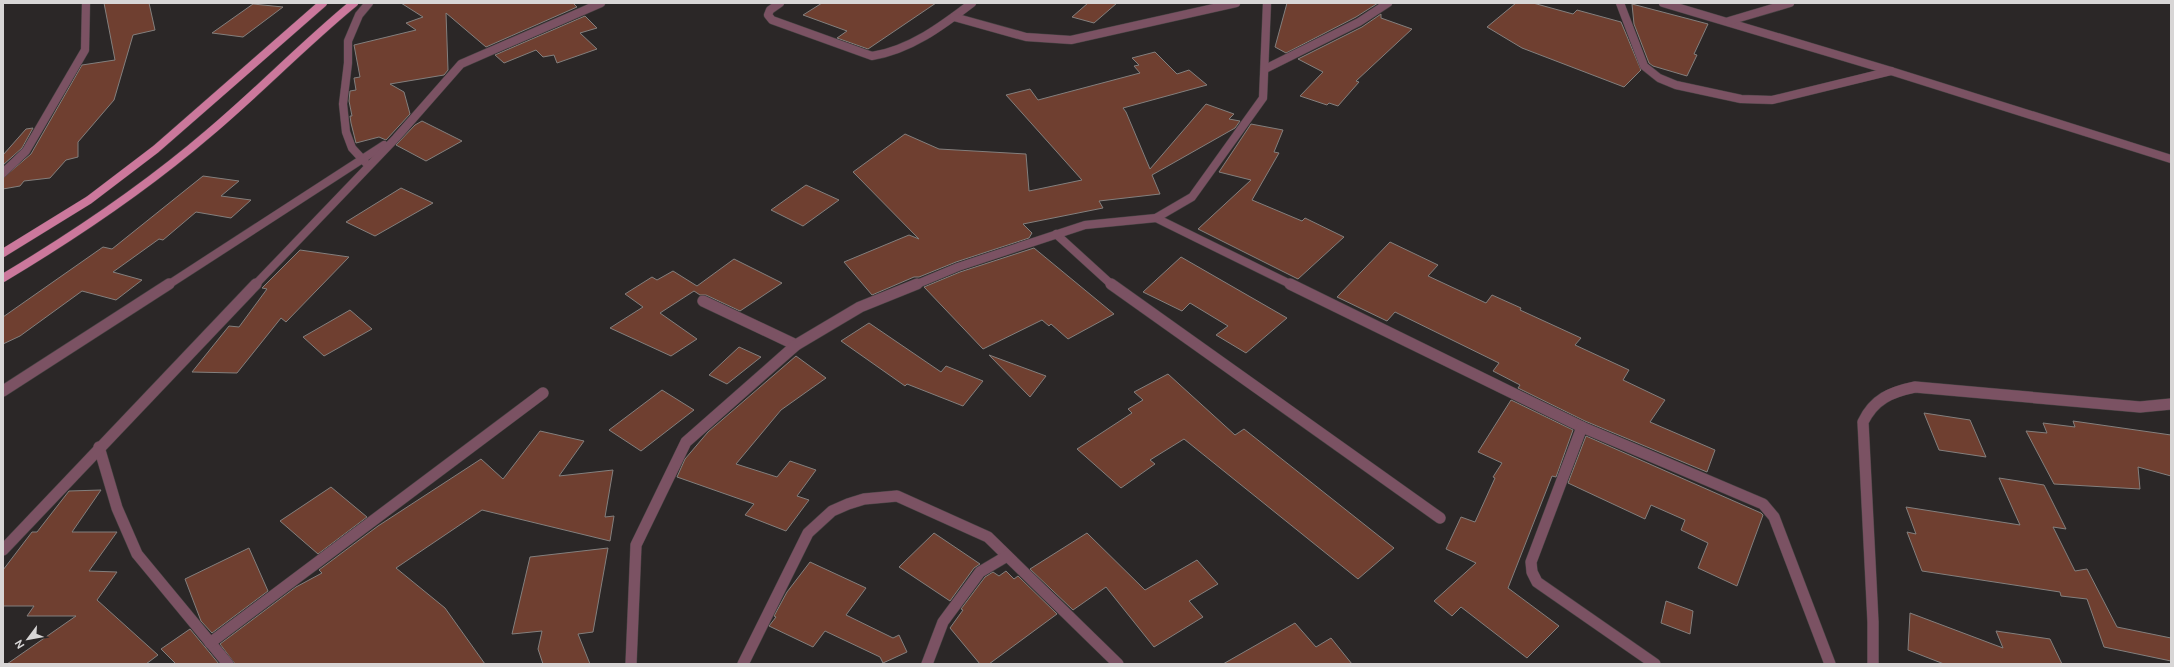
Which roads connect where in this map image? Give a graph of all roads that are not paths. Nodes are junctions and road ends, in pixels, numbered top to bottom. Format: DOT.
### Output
graph roads {
  1 [pos="86,3"];
  2 [pos="323,3"];
  3 [pos="354,3"];
  4 [pos="369,3"];
  5 [pos="601,3"];
  6 [pos="780,3"];
  7 [pos="972,3"];
  8 [pos="1236,3"];
  9 [pos="1267,3"];
  10 [pos="1388,3"];
  11 [pos="1620,3"];
  12 [pos="1663,3"];
  13 [pos="1790,3"];
  14 [pos="954,17"];
  15 [pos="1729,22"];
  16 [pos="1265,69"];
  17 [pos="1891,71"];
  18 [pos="396,138"];
  19 [pos="362,158"];
  20 [pos="2171,159"];
  21 [pos="368,166"];
  22 [pos="3,173"];
  23 [pos="1156,218"];
  24 [pos="1056,234"];
  25 [pos="3,253"];
  26 [pos="3,278"];
  27 [pos="703,301"];
  28 [pos="796,344"];
  29 [pos="3,391"];
  30 [pos="543,393"];
  31 [pos="2171,404"];
  32 [pos="1582,427"];
  33 [pos="99,447"];
  34 [pos="1440,518"];
  35 [pos="3,550"];
  36 [pos="1007,556"];
  37 [pos="210,643"];
  38 [pos="228,664"];
  39 [pos="631,664"];
  40 [pos="743,664"];
  41 [pos="927,664"];
  42 [pos="1118,664"];
  43 [pos="1655,664"];
  44 [pos="1830,664"];
  45 [pos="1873,664"];
  1 -- 22 [label="street"];
  2 -- 25 [label="main road"];
  3 -- 26 [label="main road"];
  4 -- 19 [label="street"];
  5 -- 18 [label="street"];
  6 -- 14 [label="street"];
  7 -- 14 [label="street"];
  8 -- 14 [label="street"];
  9 -- 16 [label="street"];
  10 -- 16 [label="street"];
  11 -- 17 [label="street"];
  12 -- 15 [label="street"];
  13 -- 15 [label="street"];
  15 -- 17 [label="street"];
  16 -- 23 [label="street"];
  17 -- 20 [label="street"];
  18 -- 19 [label="street"];
  18 -- 21 [label="street"];
  19 -- 21 [label="street"];
  19 -- 29 [label="street"];
  21 -- 33 [label="street"];
  23 -- 24 [label="street"];
  23 -- 32 [label="street"];
  24 -- 28 [label="street"];
  24 -- 34 [label="street"];
  27 -- 28 [label="street"];
  28 -- 39 [label="street"];
  30 -- 37 [label="street"];
  31 -- 45 [label="street"];
  32 -- 43 [label="street"];
  32 -- 44 [label="street"];
  33 -- 35 [label="street"];
  33 -- 37 [label="street"];
  36 -- 40 [label="street"];
  36 -- 41 [label="street"];
  36 -- 42 [label="street"];
  37 -- 38 [label="street"];
}
